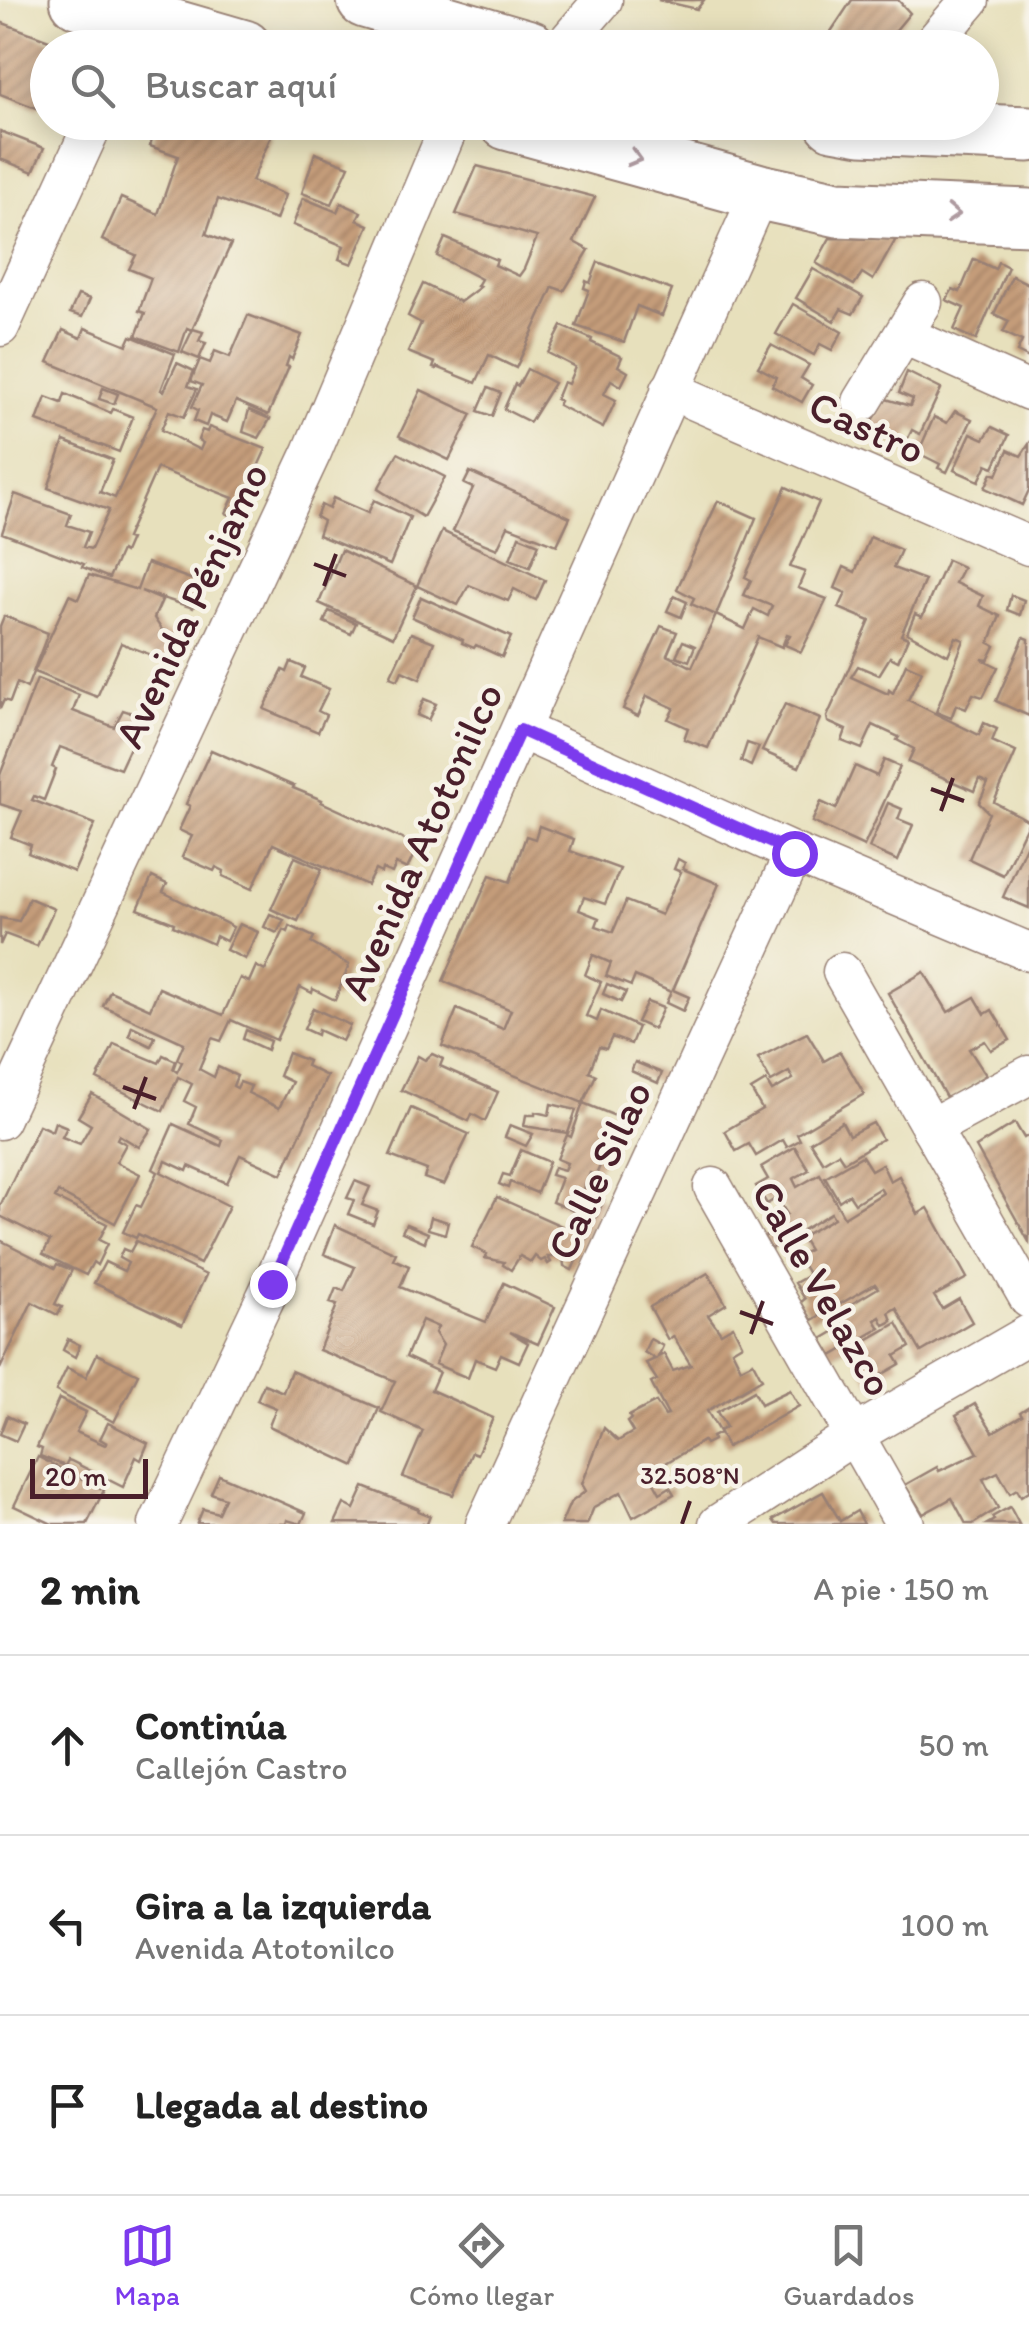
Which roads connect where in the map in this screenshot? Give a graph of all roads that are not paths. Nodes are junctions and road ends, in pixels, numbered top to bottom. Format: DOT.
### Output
graph roads {
  1 [pos="78,0"];
  2 [pos="365,0"];
  3 [pos="603,0"];
  4 [pos="970,0"];
  5 [pos="131,30"];
  6 [pos="468,30"];
  7 [pos="577,30"];
  8 [pos="944,30"];
  9 [pos="999,132"];
  10 [pos="1029,134"];
  11 [pos="86,140"];
  12 [pos="443,140"];
  13 [pos="572,140"];
  14 [pos="760,192"];
  15 [pos="1029,218"];
  16 [pos="923,302"];
  17 [pos="0,327"];
  18 [pos="904,335"];
  19 [pos="670,390"];
  20 [pos="1029,390"];
  21 [pos="862,402"];
  22 [pos="1029,546"];
  23 [pos="520,730"];
  24 [pos="794,853"];
  25 [pos="1029,952"];
  26 [pos="842,972"];
  27 [pos="1029,1075"];
  28 [pos="0,1120"];
  29 [pos="931,1128"];
  30 [pos="713,1187"];
  31 [pos="1029,1299"];
  32 [pos="1029,1334"];
  33 [pos="854,1435"];
  34 [pos="158,1524"];
  35 [pos="486,1524"];
  36 [pos="718,1524"];
  37 [pos="905,1524"];
  1 -- 5 [label="main road"];
  2 -- 6 [label="main road"];
  3 -- 7 [label="street"];
  4 -- 8 [label="street"];
  9 -- 10 [label="main road"];
  11 -- 17 [label="street"];
  12 -- 28 [label="street, Avenida Pénjamo"];
  13 -- 14 [label="main road, one-way"];
  14 -- 15 [label="main road, one-way"];
  14 -- 19 [label="street, Avenida Atotonilco"];
  16 -- 18 [label="street"];
  18 -- 20 [label="street"];
  18 -- 21 [label="street"];
  19 -- 22 [label="street, Castro"];
  19 -- 23 [label="street, Avenida Atotonilco"];
  23 -- 24 [label="street"];
  23 -- 34 [label="street, Avenida Atotonilco"];
  24 -- 25 [label="street"];
  24 -- 35 [label="street, Calle Silao"];
  26 -- 29 [label="street"];
  27 -- 29 [label="street"];
  29 -- 31 [label="street"];
  30 -- 33 [label="street, Calle Velazco"];
  32 -- 33 [label="street"];
  33 -- 36 [label="street"];
  33 -- 37 [label="street, Calle Velazco"];
}
